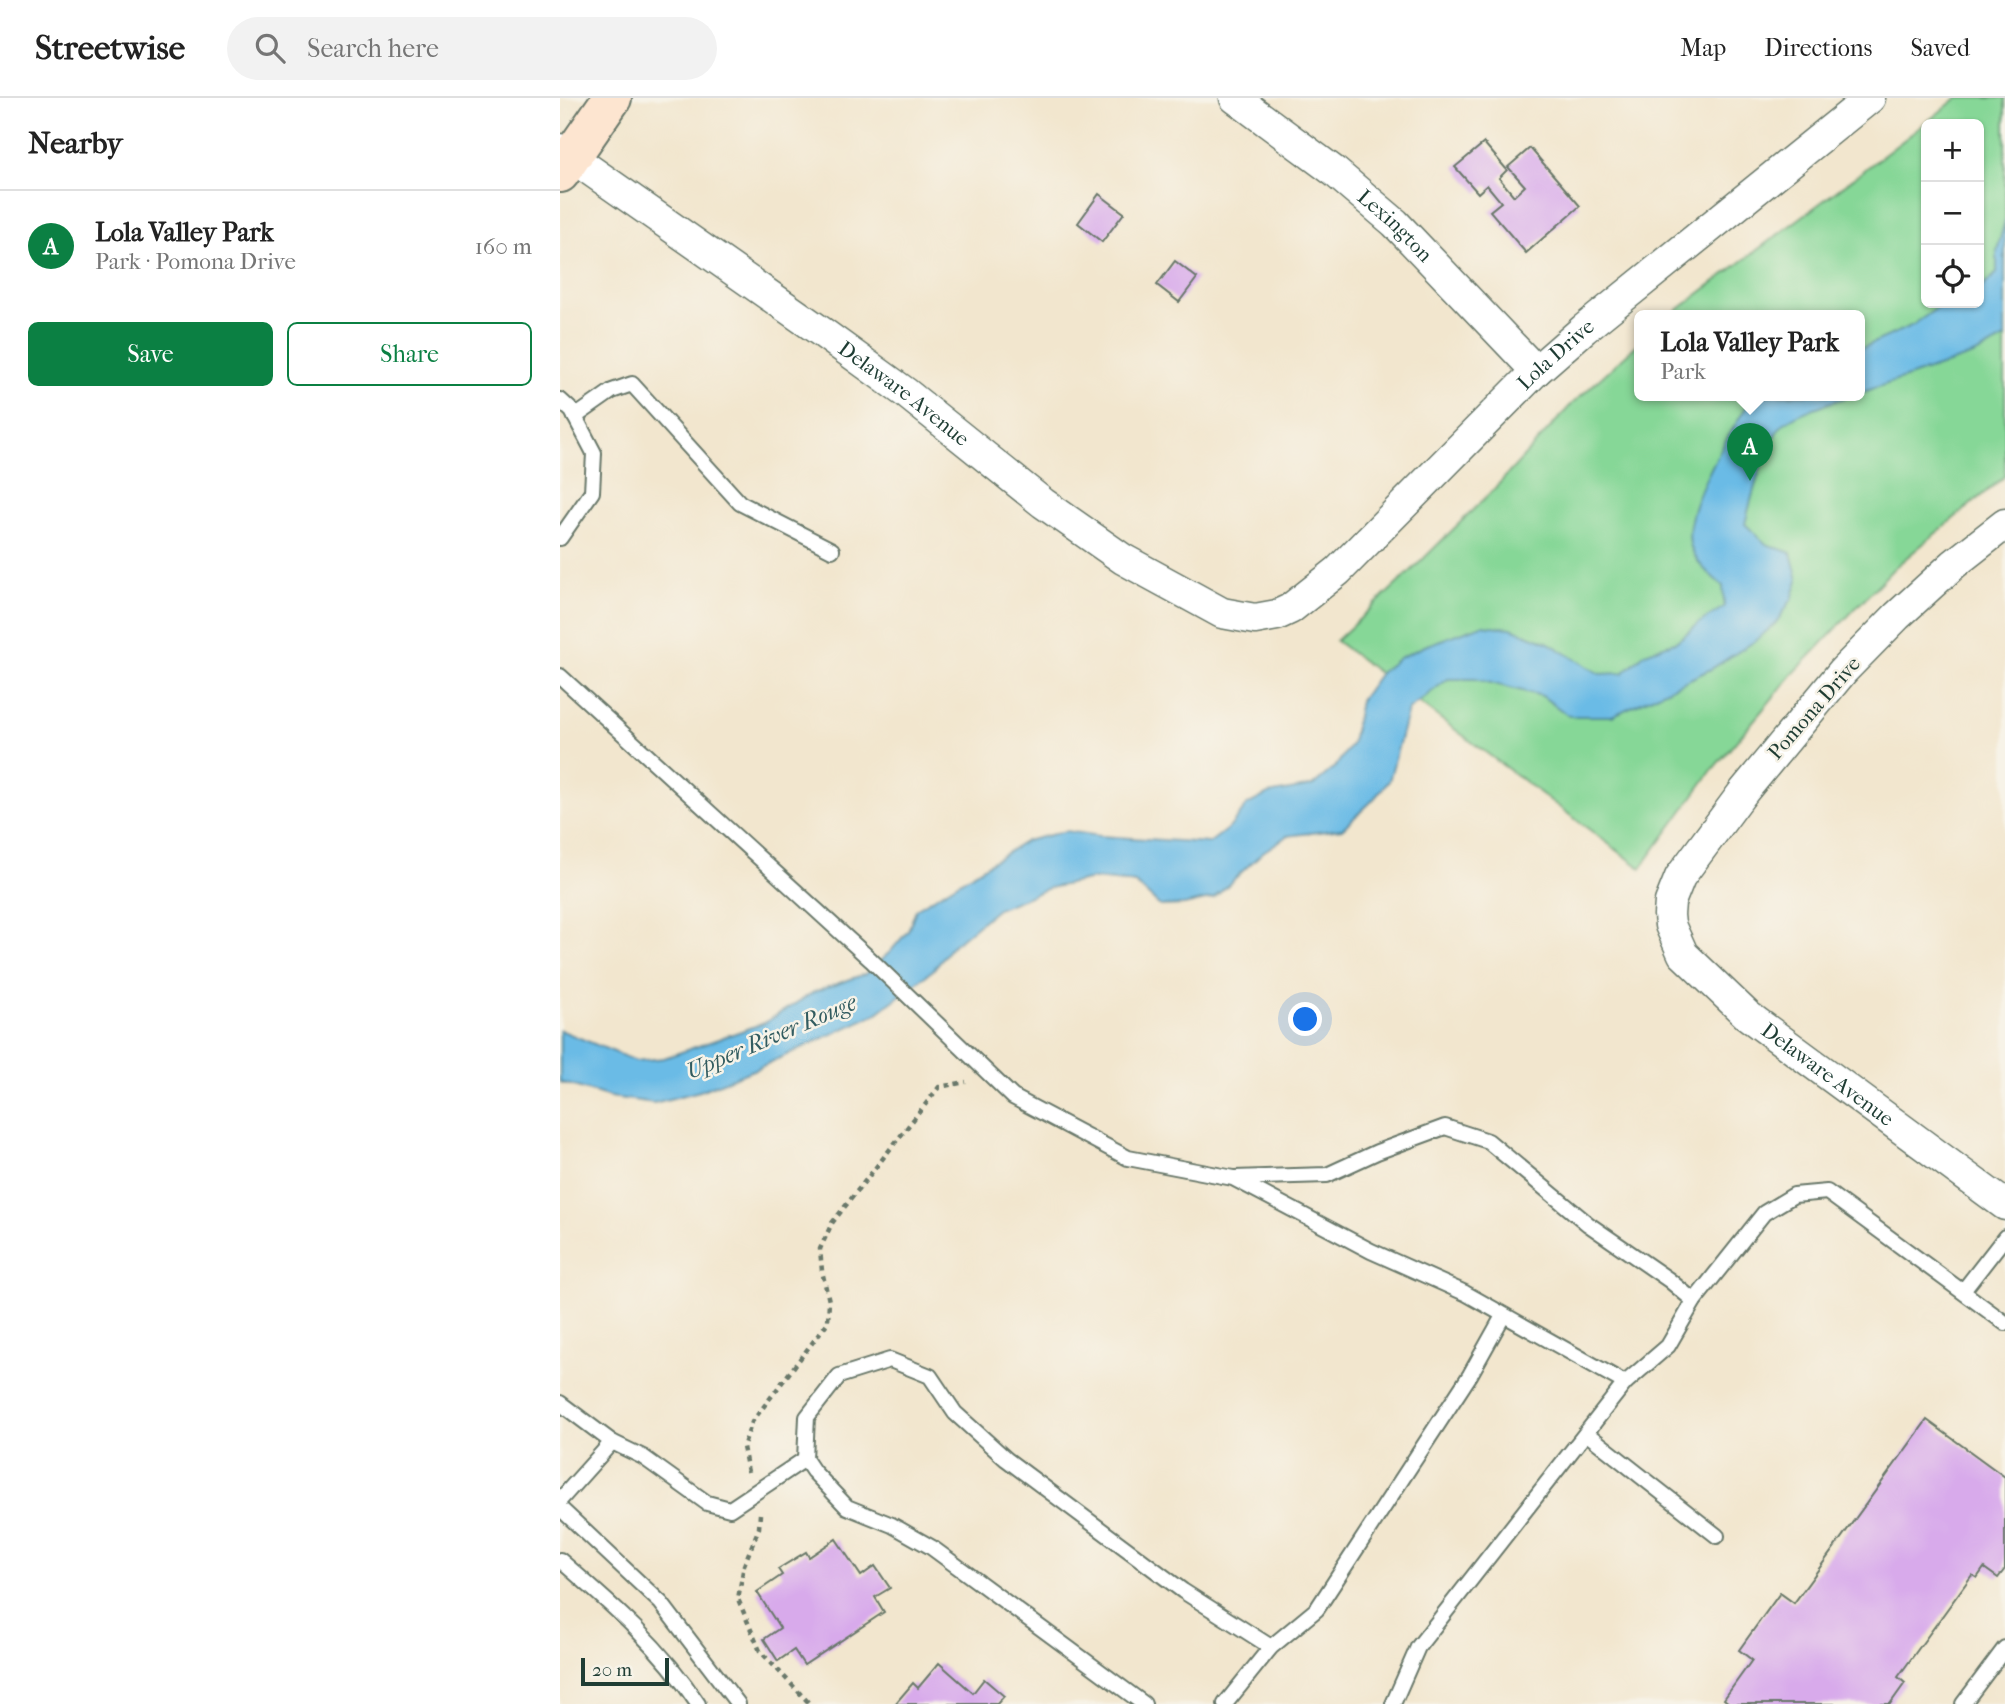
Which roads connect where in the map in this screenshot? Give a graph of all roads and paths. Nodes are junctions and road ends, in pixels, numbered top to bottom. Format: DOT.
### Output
graph roads {
  1 [pos="612,98"];
  2 [pos="1235,98"];
  3 [pos="1870,98"];
  4 [pos="564,160"];
  5 [pos="1536,371"];
  6 [pos="560,400"];
  7 [pos="575,417"];
  8 [pos="2005,524"];
  9 [pos="560,538"];
  10 [pos="832,550"];
  11 [pos="1255,619"];
  12 [pos="560,676"];
  13 [pos="1670,925"];
  14 [pos="1233,1178"];
  15 [pos="2005,1205"];
  16 [pos="2005,1237"];
  17 [pos="1963,1291"];
  18 [pos="1694,1301"];
  19 [pos="1503,1316"];
  20 [pos="2005,1323"];
  21 [pos="1625,1383"];
  22 [pos="560,1403"];
  23 [pos="1586,1433"];
  24 [pos="612,1442"];
  25 [pos="805,1459"];
  26 [pos="560,1500"];
  27 [pos="560,1508"];
  28 [pos="1717,1536"];
  29 [pos="560,1560"];
  30 [pos="1271,1647"];
  31 [pos="2005,1647"];
  32 [pos="698,1704"];
  33 [pos="738,1704"];
  34 [pos="1143,1704"];
  35 [pos="1225,1704"];
  36 [pos="1393,1704"];
  37 [pos="1963,1704"];
  1 -- 4 [label="main road"];
  2 -- 5 [label="street, Lexington"];
  3 -- 5 [label="street, Lola Drive"];
  4 -- 11 [label="street, Delaware Avenue"];
  5 -- 11 [label="street, Lola Drive"];
  6 -- 7 [label="lane"];
  7 -- 9 [label="lane"];
  7 -- 10 [label="lane"];
  8 -- 13 [label="street, Pomona Drive"];
  12 -- 14 [label="lane"];
  13 -- 15 [label="street, Delaware Avenue"];
  14 -- 18 [label="lane"];
  14 -- 19 [label="lane"];
  16 -- 17 [label="lane"];
  17 -- 18 [label="lane"];
  17 -- 20 [label="lane"];
  18 -- 21 [label="lane"];
  19 -- 21 [label="lane"];
  19 -- 30 [label="lane"];
  21 -- 23 [label="lane"];
  22 -- 24 [label="lane"];
  23 -- 28 [label="lane"];
  23 -- 36 [label="lane"];
  24 -- 25 [label="lane"];
  24 -- 26 [label="lane"];
  25 -- 30 [label="lane"];
  25 -- 34 [label="lane"];
  27 -- 33 [label="lane"];
  29 -- 32 [label="lane"];
  30 -- 35 [label="lane"];
  31 -- 37 [label="lane"];
}
